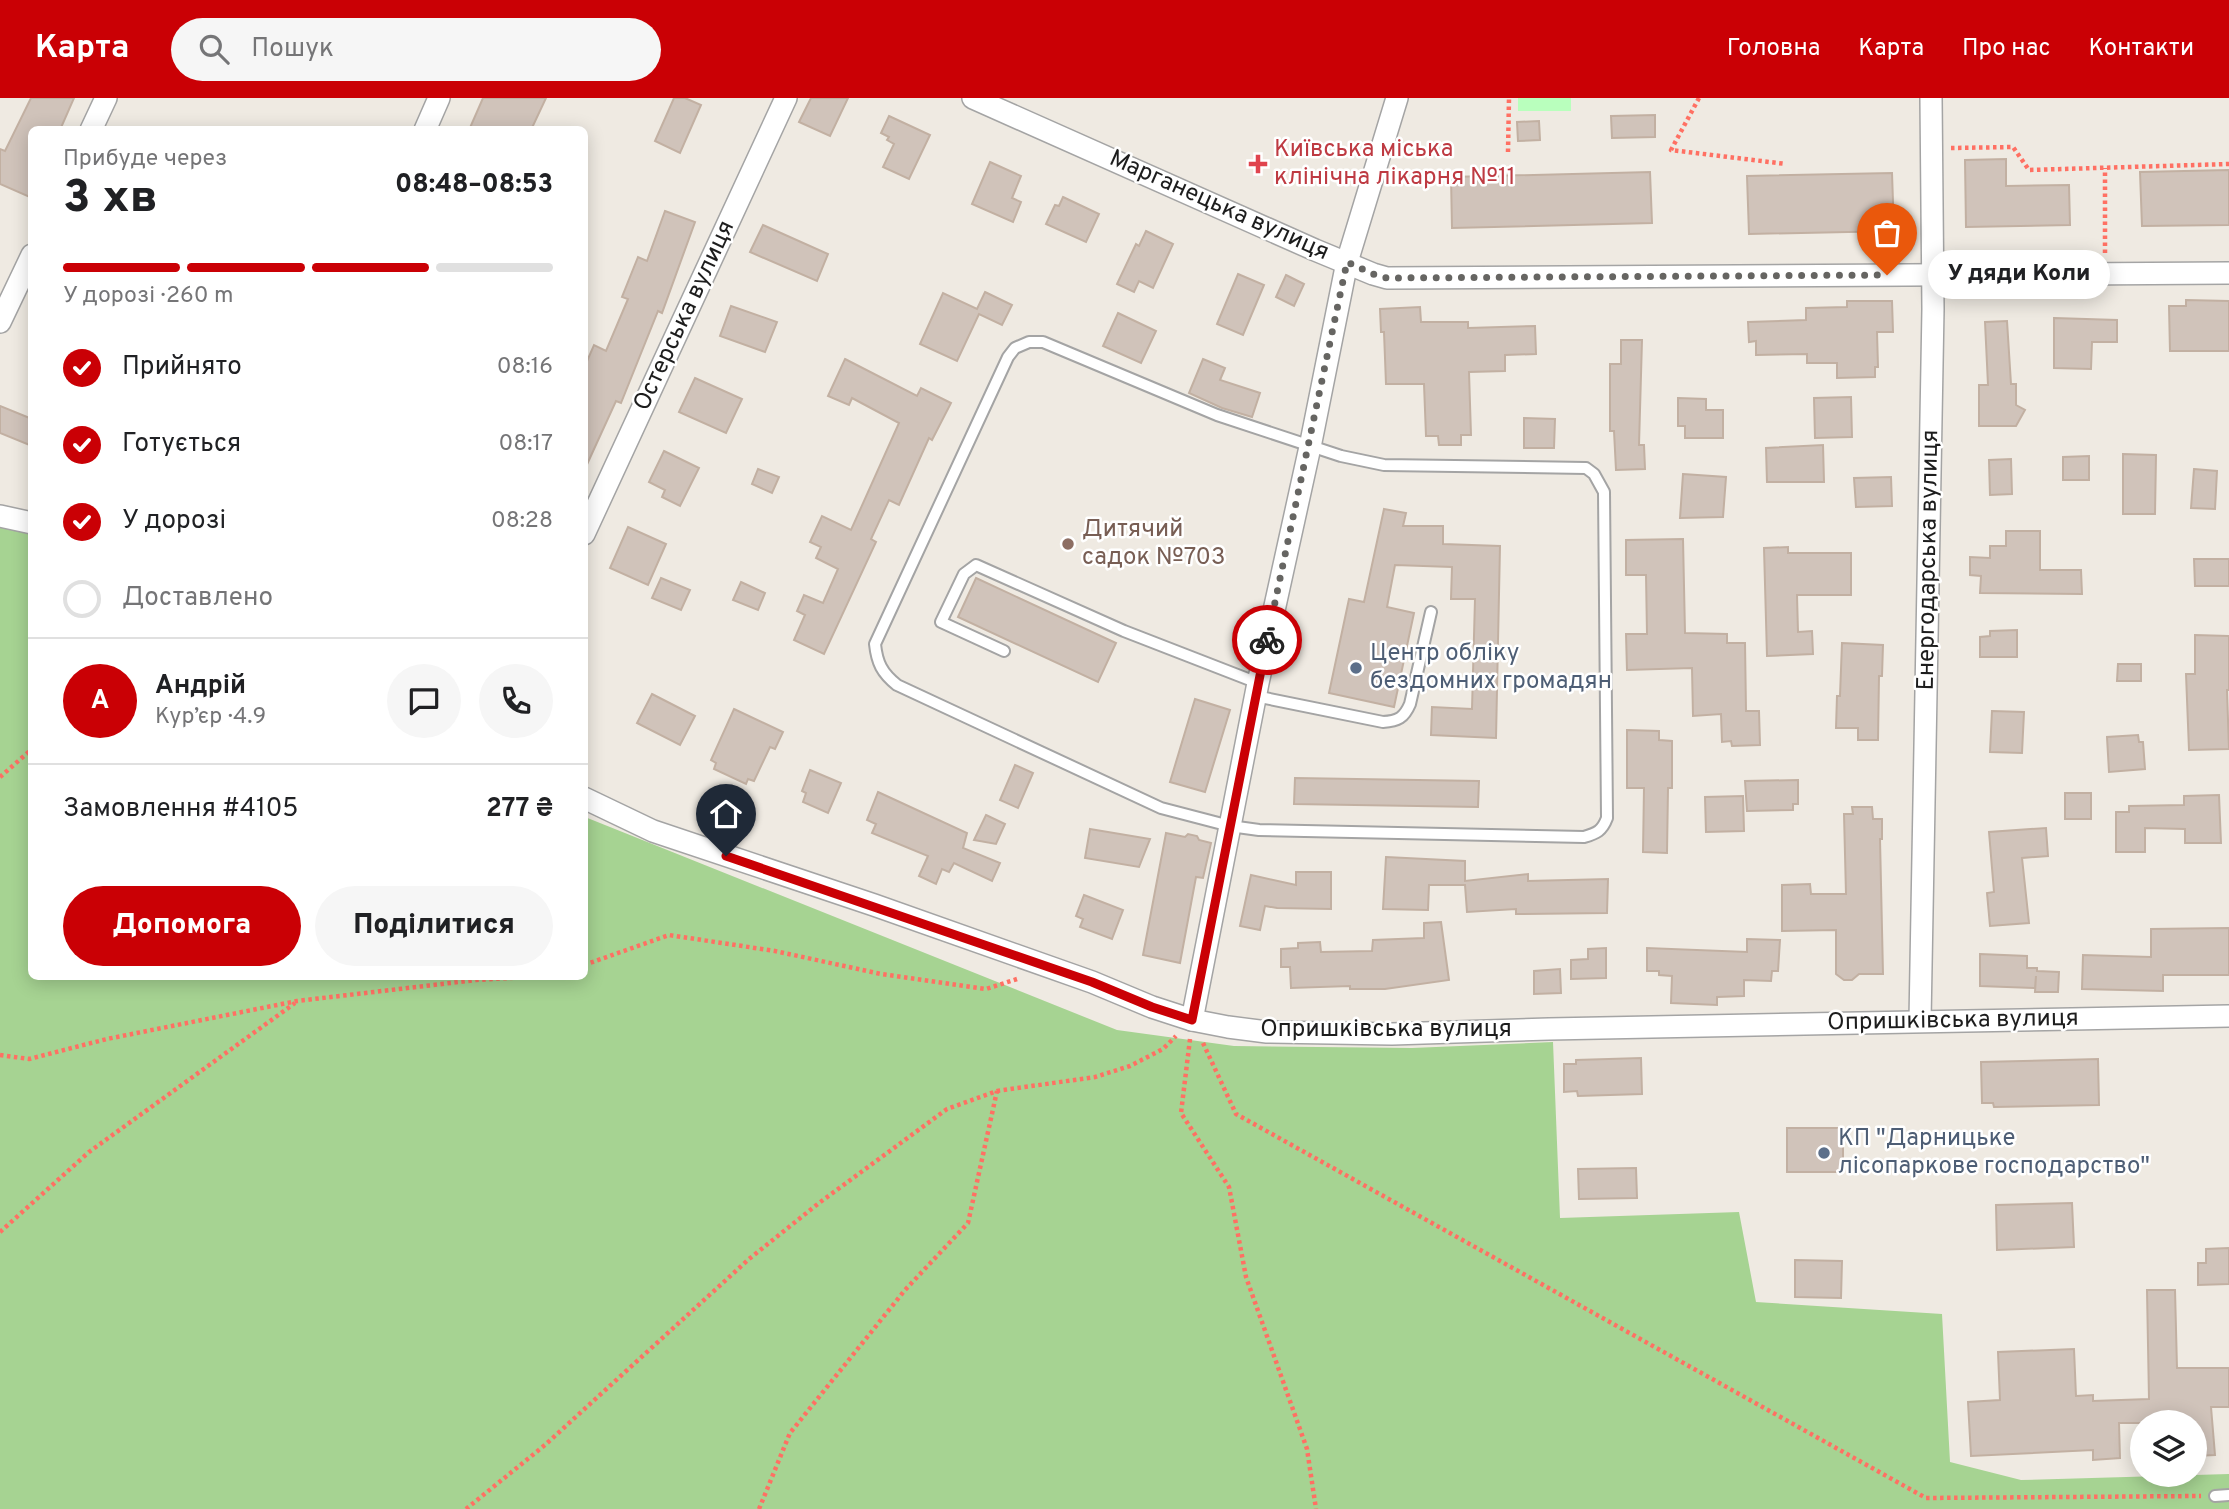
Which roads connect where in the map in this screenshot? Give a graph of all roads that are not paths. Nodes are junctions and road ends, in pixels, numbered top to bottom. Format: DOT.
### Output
graph roads {
  1 [pos="106,98"];
  2 [pos="439,98"];
  3 [pos="786,98"];
  4 [pos="973,98"];
  5 [pos="1396,98"];
  6 [pos="1931,98"];
  7 [pos="93,126"];
  8 [pos="427,126"];
  9 [pos="1347,262"];
  10 [pos="28,264"];
  11 [pos="2229,273"];
  12 [pos="1933,275"];
  13 [pos="0,322"];
  14 [pos="1310,447"];
  15 [pos="0,516"];
  16 [pos="28,522"];
  17 [pos="588,525"];
  18 [pos="1431,612"];
  19 [pos="1004,652"];
  20 [pos="1256,690"];
  21 [pos="588,800"];
  22 [pos="1230,826"];
  23 [pos="2229,1016"];
  24 [pos="1192,1020"];
  25 [pos="1920,1021"];
  26 [pos="2229,1495"];
  27 [pos="2215,1496"];
  1 -- 7 [label="street"];
  2 -- 8 [label="street"];
  3 -- 17 [label="street, Остерська вулиця"];
  4 -- 9 [label="street, Марганецька вулиця"];
  5 -- 9 [label="street"];
  6 -- 12 [label="street, Енергодарська вулиця"];
  9 -- 12 [label="street, Марганецька вулиця"];
  9 -- 14 [label="street"];
  10 -- 13 [label="street"];
  11 -- 12 [label="street, Марганецька вулиця"];
  12 -- 25 [label="street, Енергодарська вулиця"];
  14 -- 20 [label="street"];
  14 -- 22 [label="lane"];
  14 -- 22 [label="lane"];
  15 -- 16 [label="street"];
  18 -- 20 [label="lane"];
  19 -- 20 [label="lane"];
  20 -- 22 [label="street"];
  21 -- 24 [label="street, Опришківська вулиця"];
  22 -- 24 [label="street"];
  23 -- 25 [label="street, Опришківська вулиця"];
  24 -- 25 [label="street, Опришківська вулиця"];
  26 -- 27 [label="lane"];
}
